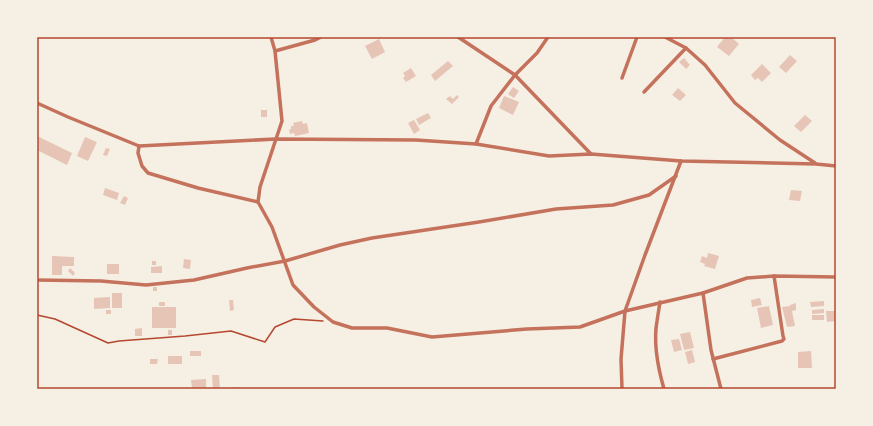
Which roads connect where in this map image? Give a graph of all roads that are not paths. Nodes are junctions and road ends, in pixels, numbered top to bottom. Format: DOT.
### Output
graph roads {
  1 [pos="271,37"];
  2 [pos="321,37"];
  3 [pos="458,37"];
  4 [pos="548,37"];
  5 [pos="637,37"];
  6 [pos="665,37"];
  7 [pos="686,48"];
  8 [pos="275,51"];
  9 [pos="515,75"];
  10 [pos="622,78"];
  11 [pos="644,92"];
  12 [pos="37,103"];
  13 [pos="276,139"];
  14 [pos="476,144"];
  15 [pos="139,146"];
  16 [pos="591,154"];
  17 [pos="682,161"];
  18 [pos="816,164"];
  19 [pos="836,166"];
  20 [pos="676,176"];
  21 [pos="258,202"];
  22 [pos="285,261"];
  23 [pos="774,276"];
  24 [pos="836,277"];
  25 [pos="37,280"];
  26 [pos="703,293"];
  27 [pos="660,302"];
  28 [pos="625,311"];
  29 [pos="713,360"];
  30 [pos="622,389"];
  31 [pos="664,389"];
  32 [pos="721,389"];
  1 -- 8 [label="street"];
  2 -- 8 [label="street"];
  3 -- 9 [label="street"];
  4 -- 9 [label="street"];
  5 -- 10 [label="street"];
  6 -- 7 [label="street"];
  7 -- 11 [label="street"];
  7 -- 18 [label="street"];
  8 -- 13 [label="street"];
  9 -- 14 [label="street"];
  9 -- 16 [label="street"];
  12 -- 15 [label="street"];
  13 -- 14 [label="street"];
  13 -- 15 [label="street"];
  13 -- 21 [label="street"];
  14 -- 16 [label="street"];
  15 -- 21 [label="street"];
  16 -- 17 [label="street"];
  17 -- 18 [label="street"];
  17 -- 20 [label="street"];
  18 -- 19 [label="street"];
  20 -- 22 [label="street"];
  20 -- 28 [label="street"];
  21 -- 22 [label="street"];
  22 -- 25 [label="street"];
  22 -- 28 [label="street"];
  23 -- 24 [label="street"];
  23 -- 26 [label="street"];
  23 -- 29 [label="street"];
  26 -- 27 [label="street"];
  26 -- 29 [label="street"];
  27 -- 28 [label="street"];
  27 -- 31 [label="street"];
  28 -- 30 [label="street"];
  29 -- 32 [label="street"];
}
